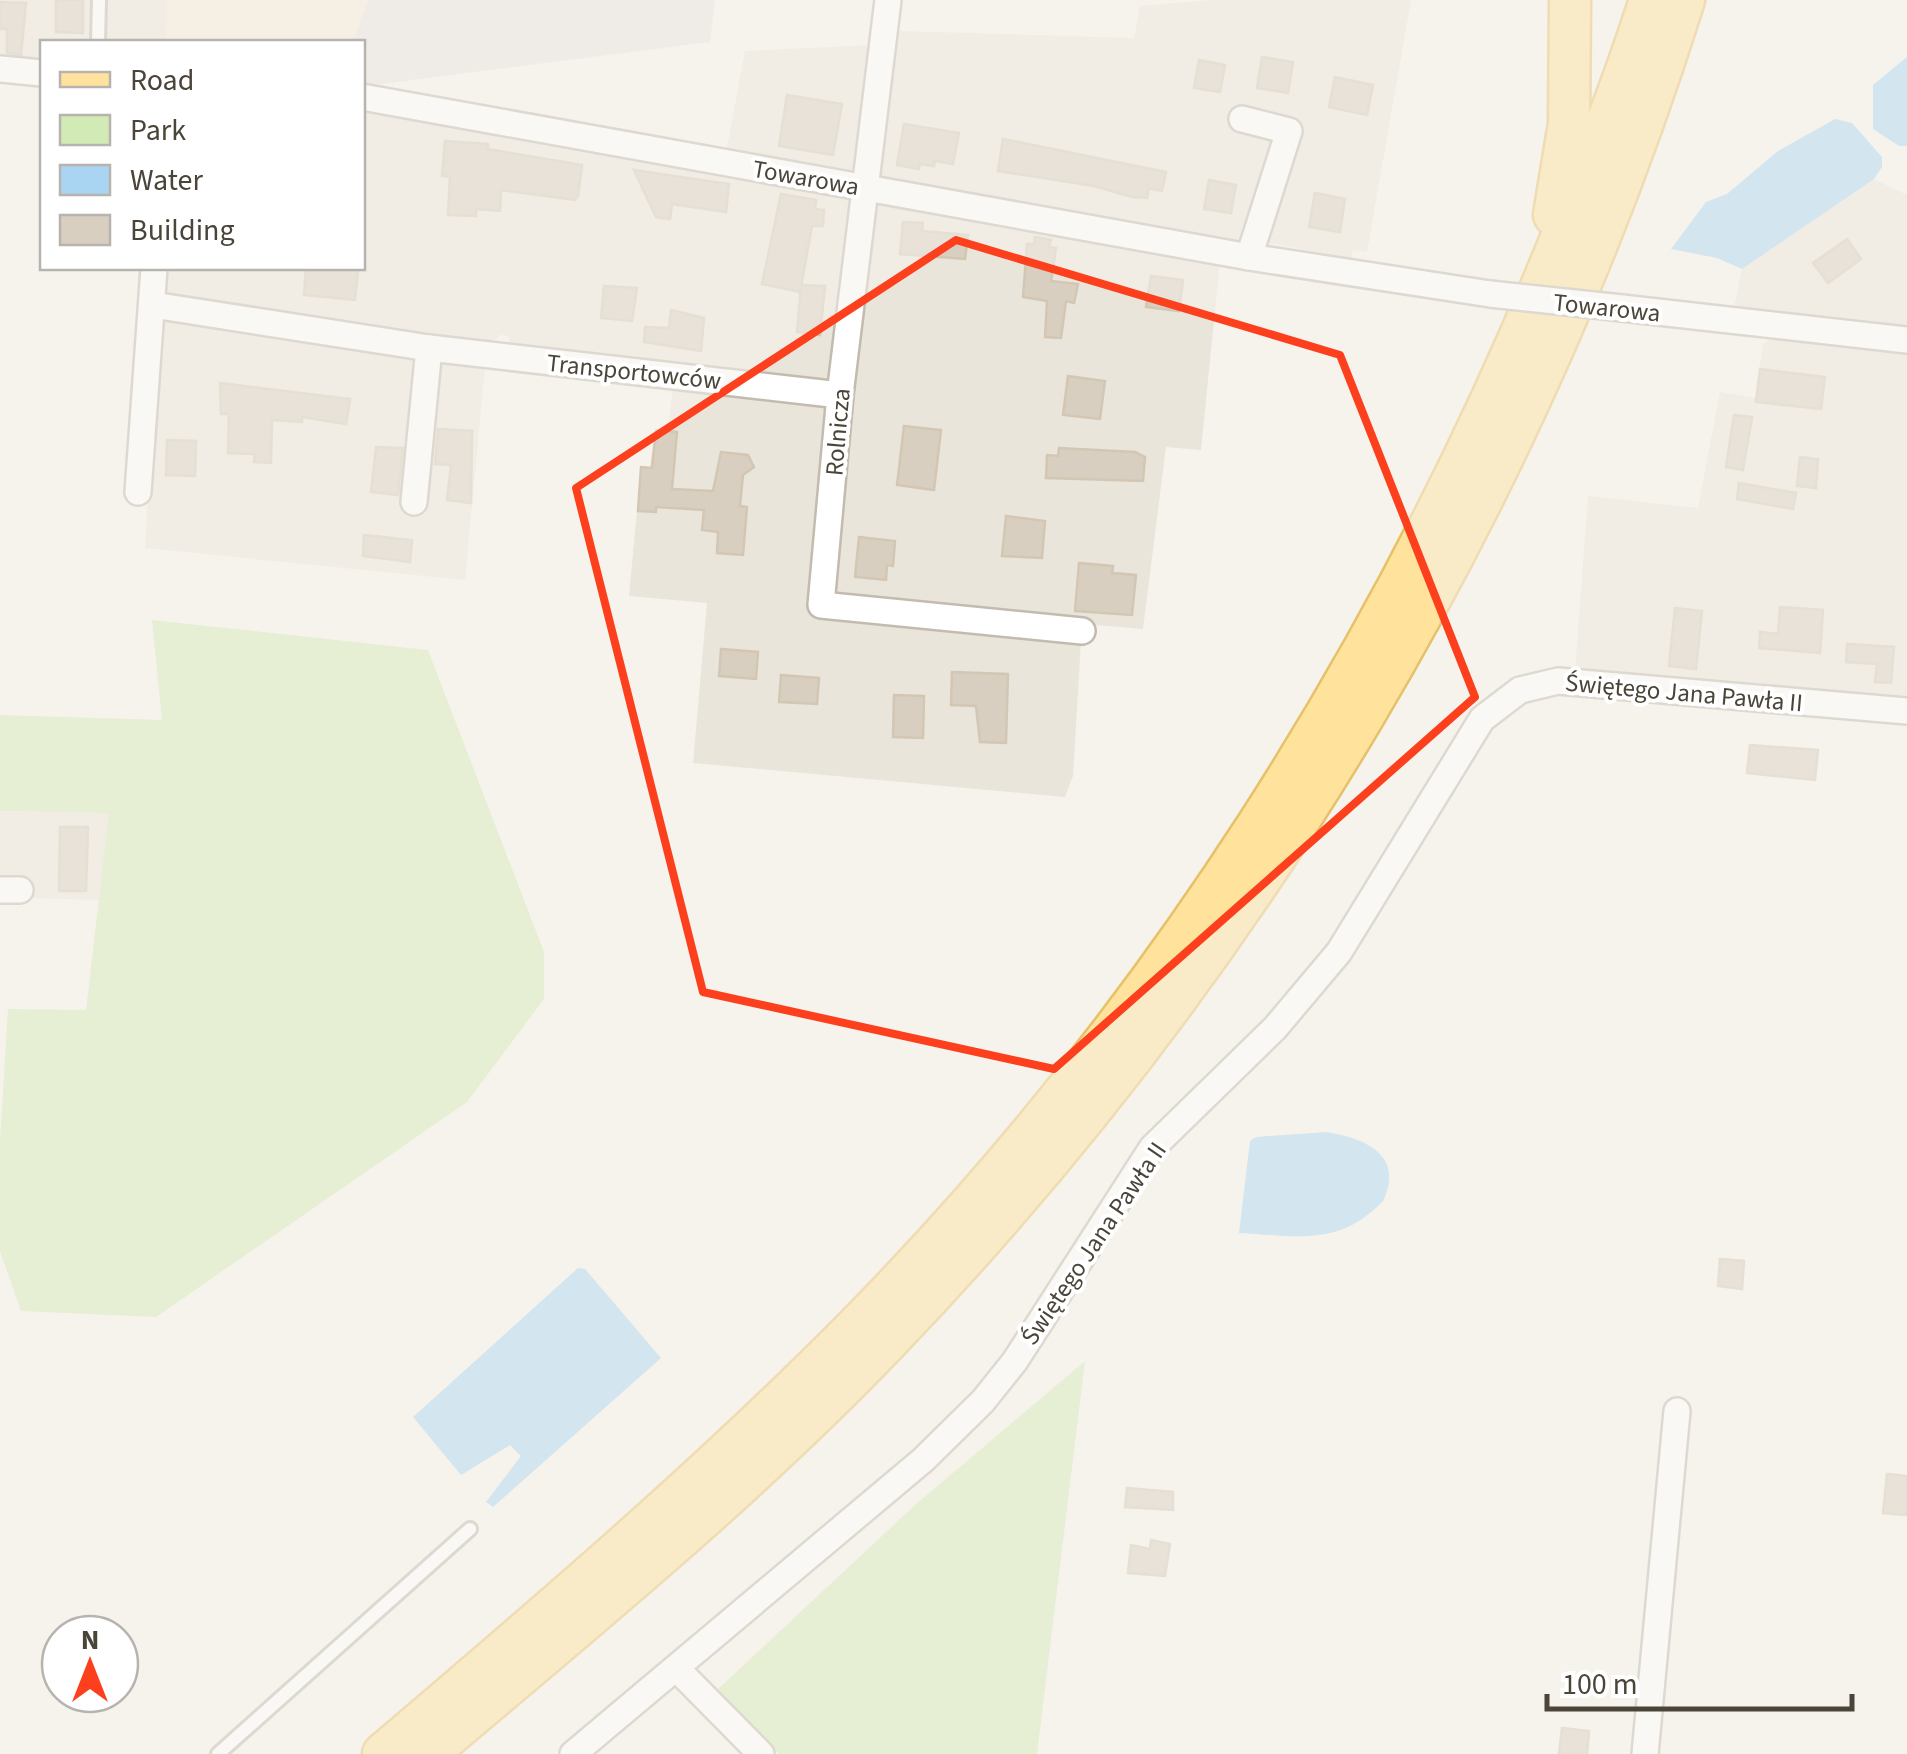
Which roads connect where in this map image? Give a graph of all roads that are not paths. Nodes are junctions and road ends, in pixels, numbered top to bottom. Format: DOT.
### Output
graph roads {
  1 [pos="99,0"];
  2 [pos="888,0"];
  3 [pos="1570,0"];
  4 [pos="1650,0"];
  5 [pos="1684,0"];
  6 [pos="1713,0"];
  7 [pos="98,40"];
  8 [pos="0,68"];
  9 [pos="40,73"];
  10 [pos="365,99"];
  11 [pos="1651,100"];
  12 [pos="1242,119"];
  13 [pos="863,188"];
  14 [pos="1560,239"];
  15 [pos="1249,256"];
  16 [pos="154,270"];
  17 [pos="152,305"];
  18 [pos="1907,340"];
  19 [pos="428,348"];
  20 [pos="840,394"];
  21 [pos="138,492"];
  22 [pos="414,502"];
  23 [pos="1082,631"];
  24 [pos="1907,711"];
  25 [pos="1677,1411"];
  26 [pos="470,1529"];
  27 [pos="676,1668"];
  28 [pos="218,1754"];
  29 [pos="383,1754"];
  30 [pos="427,1754"];
  31 [pos="573,1754"];
  32 [pos="761,1754"];
  33 [pos="1645,1754"];
  1 -- 7 [label="lane"];
  2 -- 13 [label="street, Rolnicza"];
  3 -- 14 [label="main road"];
  4 -- 14 [label="main road"];
  5 -- 11 [label="main road"];
  6 -- 11 [label="main road"];
  8 -- 9 [label="street"];
  10 -- 13 [label="street, Towarowa"];
  11 -- 30 [label="main road"];
  12 -- 15 [label="street"];
  13 -- 15 [label="street, Towarowa"];
  13 -- 20 [label="street, Rolnicza"];
  14 -- 29 [label="main road"];
  15 -- 18 [label="street, Towarowa, bridge"];
  16 -- 17 [label="street"];
  17 -- 19 [label="street, Transportowców"];
  17 -- 21 [label="street"];
  19 -- 20 [label="street, Transportowców"];
  19 -- 22 [label="street"];
  20 -- 23 [label="street, Rolnicza"];
  24 -- 27 [label="street, Świętego Jana Pawła II"];
  25 -- 33 [label="street"];
  26 -- 28 [label="lane"];
  27 -- 31 [label="street, Świętego Jana Pawła II"];
  27 -- 32 [label="street"];
}
